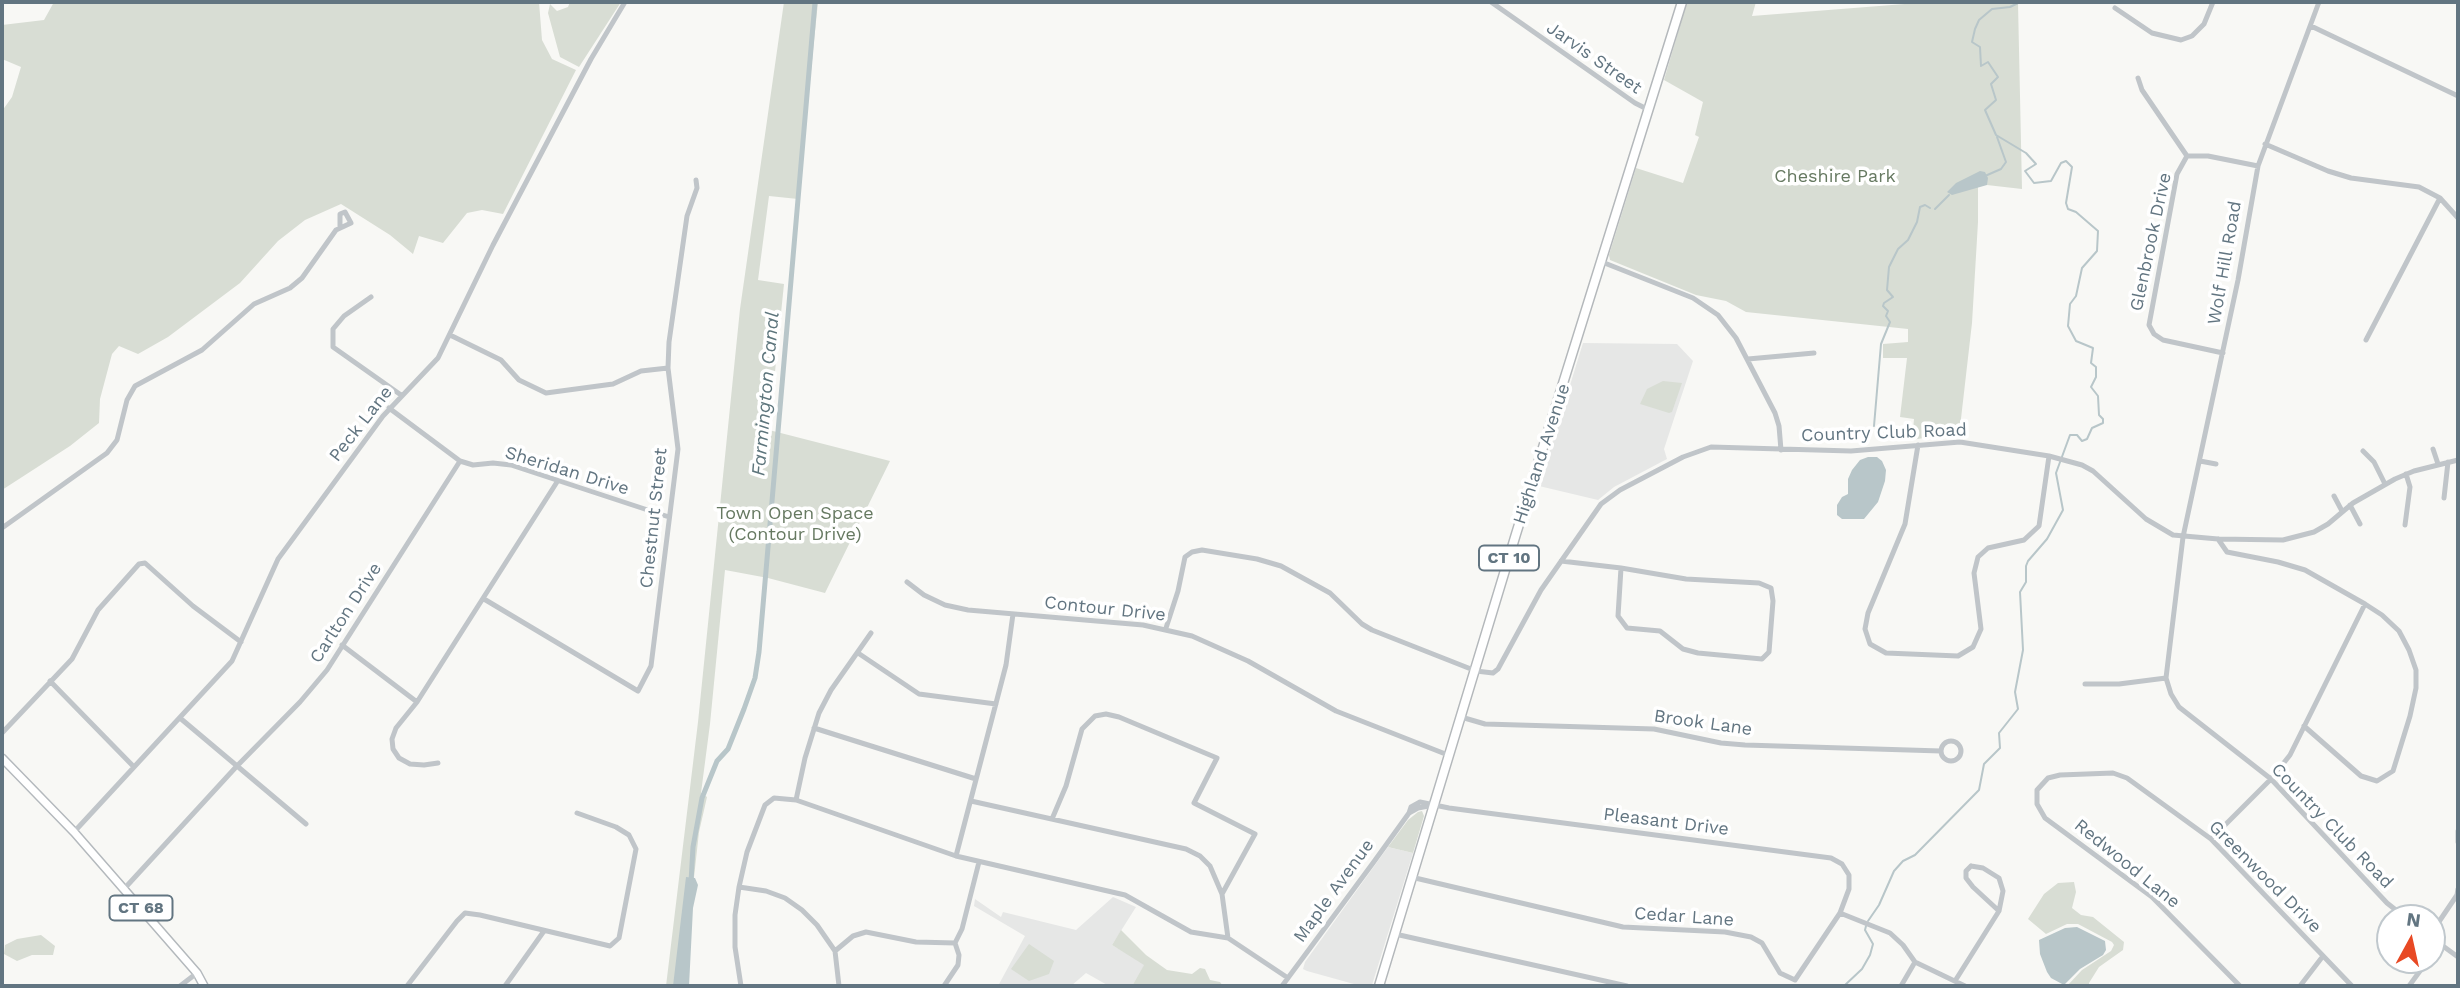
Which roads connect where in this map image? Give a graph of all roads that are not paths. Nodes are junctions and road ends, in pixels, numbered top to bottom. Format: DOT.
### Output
graph roads {
  1 [pos="625,2"];
  2 [pos="1491,2"];
  3 [pos="1682,2"];
  4 [pos="2213,2"];
  5 [pos="2319,2"];
  6 [pos="2116,8"];
  7 [pos="2311,26"];
  8 [pos="2138,79"];
  9 [pos="2458,96"];
  10 [pos="1649,110"];
  11 [pos="2266,144"];
  12 [pos="2186,156"];
  13 [pos="2258,166"];
  14 [pos="696,180"];
  15 [pos="2440,198"];
  16 [pos="2458,218"];
  17 [pos="340,226"];
  18 [pos="1602,262"];
  19 [pos="371,297"];
  20 [pos="450,335"];
  21 [pos="2366,340"];
  22 [pos="1814,353"];
  23 [pos="2223,353"];
  24 [pos="1748,359"];
  25 [pos="668,368"];
  26 [pos="401,395"];
  27 [pos="389,408"];
  28 [pos="1918,445"];
  29 [pos="2433,449"];
  30 [pos="1781,450"];
  31 [pos="2363,452"];
  32 [pos="2052,456"];
  33 [pos="2458,460"];
  34 [pos="460,461"];
  35 [pos="2200,461"];
  36 [pos="2448,462"];
  37 [pos="2216,464"];
  38 [pos="2438,464"];
  39 [pos="2406,474"];
  40 [pos="557,482"];
  41 [pos="2385,484"];
  42 [pos="2334,496"];
  43 [pos="2444,498"];
  44 [pos="2350,505"];
  45 [pos="2342,511"];
  46 [pos="669,517"];
  47 [pos="2360,524"];
  48 [pos="2405,525"];
  49 [pos="2,528"];
  50 [pos="2183,537"];
  51 [pos="2218,539"];
  52 [pos="1561,561"];
  53 [pos="1621,568"];
  54 [pos="907,582"];
  55 [pos="484,599"];
  56 [pos="2365,604"];
  57 [pos="1013,614"];
  58 [pos="1166,628"];
  59 [pos="871,633"];
  60 [pos="241,642"];
  61 [pos="342,645"];
  62 [pos="858,653"];
  63 [pos="1476,671"];
  64 [pos="2166,678"];
  65 [pos="51,681"];
  66 [pos="2085,684"];
  67 [pos="417,702"];
  68 [pos="996,704"];
  69 [pos="1461,717"];
  70 [pos="180,718"];
  71 [pos="2304,726"];
  72 [pos="814,728"];
  73 [pos="2,733"];
  74 [pos="1941,751"];
  75 [pos="1448,755"];
  76 [pos="2,758"];
  77 [pos="438,763"];
  78 [pos="236,766"];
  79 [pos="134,767"];
  80 [pos="976,779"];
  81 [pos="2270,779"];
  82 [pos="2038,790"];
  83 [pos="796,800"];
  84 [pos="971,801"];
  85 [pos="1434,805"];
  86 [pos="577,813"];
  87 [pos="1052,819"];
  88 [pos="306,824"];
  89 [pos="2458,831"];
  90 [pos="74,832"];
  91 [pos="2211,839"];
  92 [pos="2458,842"];
  93 [pos="956,856"];
  94 [pos="979,862"];
  95 [pos="1411,877"];
  96 [pos="739,887"];
  97 [pos="124,889"];
  98 [pos="2458,889"];
  99 [pos="1222,894"];
  100 [pos="2388,904"];
  101 [pos="1999,911"];
  102 [pos="2446,911"];
  103 [pos="1840,913"];
  104 [pos="544,932"];
  105 [pos="1395,934"];
  106 [pos="1228,938"];
  107 [pos="954,943"];
  108 [pos="835,951"];
  109 [pos="2323,956"];
  110 [pos="1914,962"];
  111 [pos="197,972"];
  112 [pos="1288,978"];
  113 [pos="1955,981"];
  114 [pos="1794,983"];
  115 [pos="180,986"];
  116 [pos="204,986"];
  117 [pos="407,986"];
  118 [pos="505,986"];
  119 [pos="741,986"];
  120 [pos="839,986"];
  121 [pos="944,986"];
  122 [pos="1282,986"];
  123 [pos="1379,986"];
  124 [pos="1628,986"];
  125 [pos="1901,986"];
  126 [pos="1965,986"];
  127 [pos="2240,986"];
  128 [pos="2300,986"];
  129 [pos="2352,986"];
  1 -- 20 [label="street, Peck Lane"];
  2 -- 10 [label="street, Jarvis Street"];
  3 -- 10 [label="highway, Highland Avenue / CT 10"];
  4 -- 6 [label="street"];
  5 -- 7 [label="street, Wolf Hill Road"];
  7 -- 9 [label="street"];
  7 -- 11 [label="street, Wolf Hill Road"];
  8 -- 12 [label="street"];
  10 -- 18 [label="highway, Highland Avenue / CT 10"];
  11 -- 13 [label="street, Wolf Hill Road"];
  11 -- 15 [label="street"];
  12 -- 13 [label="street, Glenbrook Drive"];
  12 -- 23 [label="street, Glenbrook Drive"];
  13 -- 23 [label="street, Wolf Hill Road"];
  14 -- 25 [label="street, Chestnut Street"];
  15 -- 16 [label="street"];
  15 -- 21 [label="street"];
  17 -- 49 [label="street"];
  18 -- 24 [label="street"];
  18 -- 63 [label="highway, Highland Avenue / CT 10"];
  19 -- 26 [label="street"];
  20 -- 25 [label="street"];
  20 -- 26 [label="street, Peck Lane"];
  22 -- 24 [label="street"];
  23 -- 35 [label="street, Wolf Hill Road"];
  24 -- 30 [label="street"];
  25 -- 46 [label="street, Chestnut Street"];
  26 -- 27 [label="street, Peck Lane"];
  27 -- 34 [label="street"];
  27 -- 60 [label="street, Peck Lane"];
  28 -- 30 [label="street, Country Club Road"];
  28 -- 32 [label="street, Country Club Road"];
  28 -- 32 [label="street"];
  29 -- 38 [label="street"];
  30 -- 52 [label="street, Country Club Road"];
  31 -- 41 [label="street"];
  32 -- 50 [label="street, Country Club Road"];
  33 -- 36 [label="street"];
  34 -- 40 [label="street, Sheridan Drive"];
  34 -- 61 [label="street, Carlton Drive"];
  35 -- 37 [label="street"];
  35 -- 50 [label="street, Wolf Hill Road"];
  36 -- 38 [label="street"];
  36 -- 43 [label="street"];
  38 -- 39 [label="street"];
  39 -- 41 [label="street"];
  39 -- 48 [label="street"];
  40 -- 46 [label="street, Sheridan Drive"];
  40 -- 55 [label="street"];
  41 -- 44 [label="street"];
  42 -- 45 [label="street"];
  44 -- 45 [label="street"];
  44 -- 47 [label="street"];
  45 -- 51 [label="street"];
  46 -- 55 [label="street, Chestnut Street"];
  50 -- 51 [label="street"];
  50 -- 64 [label="street"];
  51 -- 56 [label="street"];
  52 -- 53 [label="street"];
  52 -- 63 [label="street, Country Club Road"];
  53 -- 53 [label="street"];
  54 -- 57 [label="street, Contour Drive"];
  55 -- 67 [label="street"];
  56 -- 71 [label="street"];
  56 -- 71 [label="street"];
  57 -- 58 [label="street, Contour Drive"];
  57 -- 68 [label="street"];
  58 -- 63 [label="street"];
  58 -- 75 [label="street, Contour Drive"];
  59 -- 62 [label="street"];
  60 -- 65 [label="street"];
  60 -- 70 [label="street, Peck Lane"];
  61 -- 67 [label="street"];
  61 -- 78 [label="street, Carlton Drive"];
  62 -- 68 [label="street"];
  62 -- 72 [label="street"];
  63 -- 69 [label="highway, Highland Avenue / CT 10"];
  64 -- 66 [label="street"];
  64 -- 81 [label="street, Country Club Road"];
  65 -- 73 [label="street"];
  65 -- 79 [label="street"];
  67 -- 77 [label="street"];
  68 -- 80 [label="street"];
  69 -- 74 [label="street, Brook Lane"];
  69 -- 75 [label="highway, Highland Avenue / CT 10"];
  70 -- 78 [label="street"];
  70 -- 79 [label="street, Peck Lane"];
  71 -- 81 [label="street"];
  72 -- 80 [label="street"];
  72 -- 83 [label="street"];
  75 -- 85 [label="highway, Highland Avenue / CT 10"];
  76 -- 90 [label="main road, CT 68"];
  78 -- 88 [label="street"];
  78 -- 97 [label="street, Carlton Drive"];
  79 -- 90 [label="street, Peck Lane"];
  80 -- 84 [label="street"];
  81 -- 91 [label="street"];
  81 -- 100 [label="street, Country Club Road"];
  82 -- 91 [label="street, Greenwood Drive"];
  82 -- 127 [label="street, Redwood Lane"];
  83 -- 93 [label="street"];
  83 -- 96 [label="street"];
  84 -- 87 [label="street"];
  84 -- 93 [label="street"];
  85 -- 95 [label="highway, Highland Avenue / CT 10"];
  85 -- 103 [label="street, Pleasant Drive"];
  85 -- 112 [label="street, Maple Avenue"];
  86 -- 104 [label="street"];
  87 -- 99 [label="street"];
  87 -- 99 [label="street"];
  89 -- 92 [label="street"];
  90 -- 97 [label="main road, CT 68"];
  91 -- 109 [label="street, Greenwood Drive"];
  93 -- 94 [label="street"];
  94 -- 106 [label="street"];
  94 -- 107 [label="street"];
  95 -- 105 [label="highway, Highland Avenue / CT 10"];
  95 -- 114 [label="street, Cedar Lane"];
  96 -- 108 [label="street"];
  96 -- 119 [label="street"];
  97 -- 111 [label="main road, CT 68"];
  98 -- 102 [label="street"];
  99 -- 106 [label="street"];
  101 -- 101 [label="street"];
  101 -- 113 [label="street"];
  103 -- 110 [label="street"];
  103 -- 114 [label="street, Cedar Lane"];
  104 -- 117 [label="street"];
  104 -- 118 [label="street"];
  105 -- 123 [label="highway, Highland Avenue / CT 10"];
  105 -- 124 [label="street"];
  106 -- 112 [label="street"];
  107 -- 108 [label="street"];
  107 -- 121 [label="street"];
  108 -- 120 [label="street"];
  109 -- 128 [label="street"];
  109 -- 129 [label="street, Greenwood Drive"];
  110 -- 113 [label="street"];
  110 -- 125 [label="street"];
  111 -- 115 [label="street"];
  111 -- 116 [label="main road, CT 68"];
  112 -- 122 [label="street, Maple Avenue"];
  113 -- 126 [label="street"];
}
